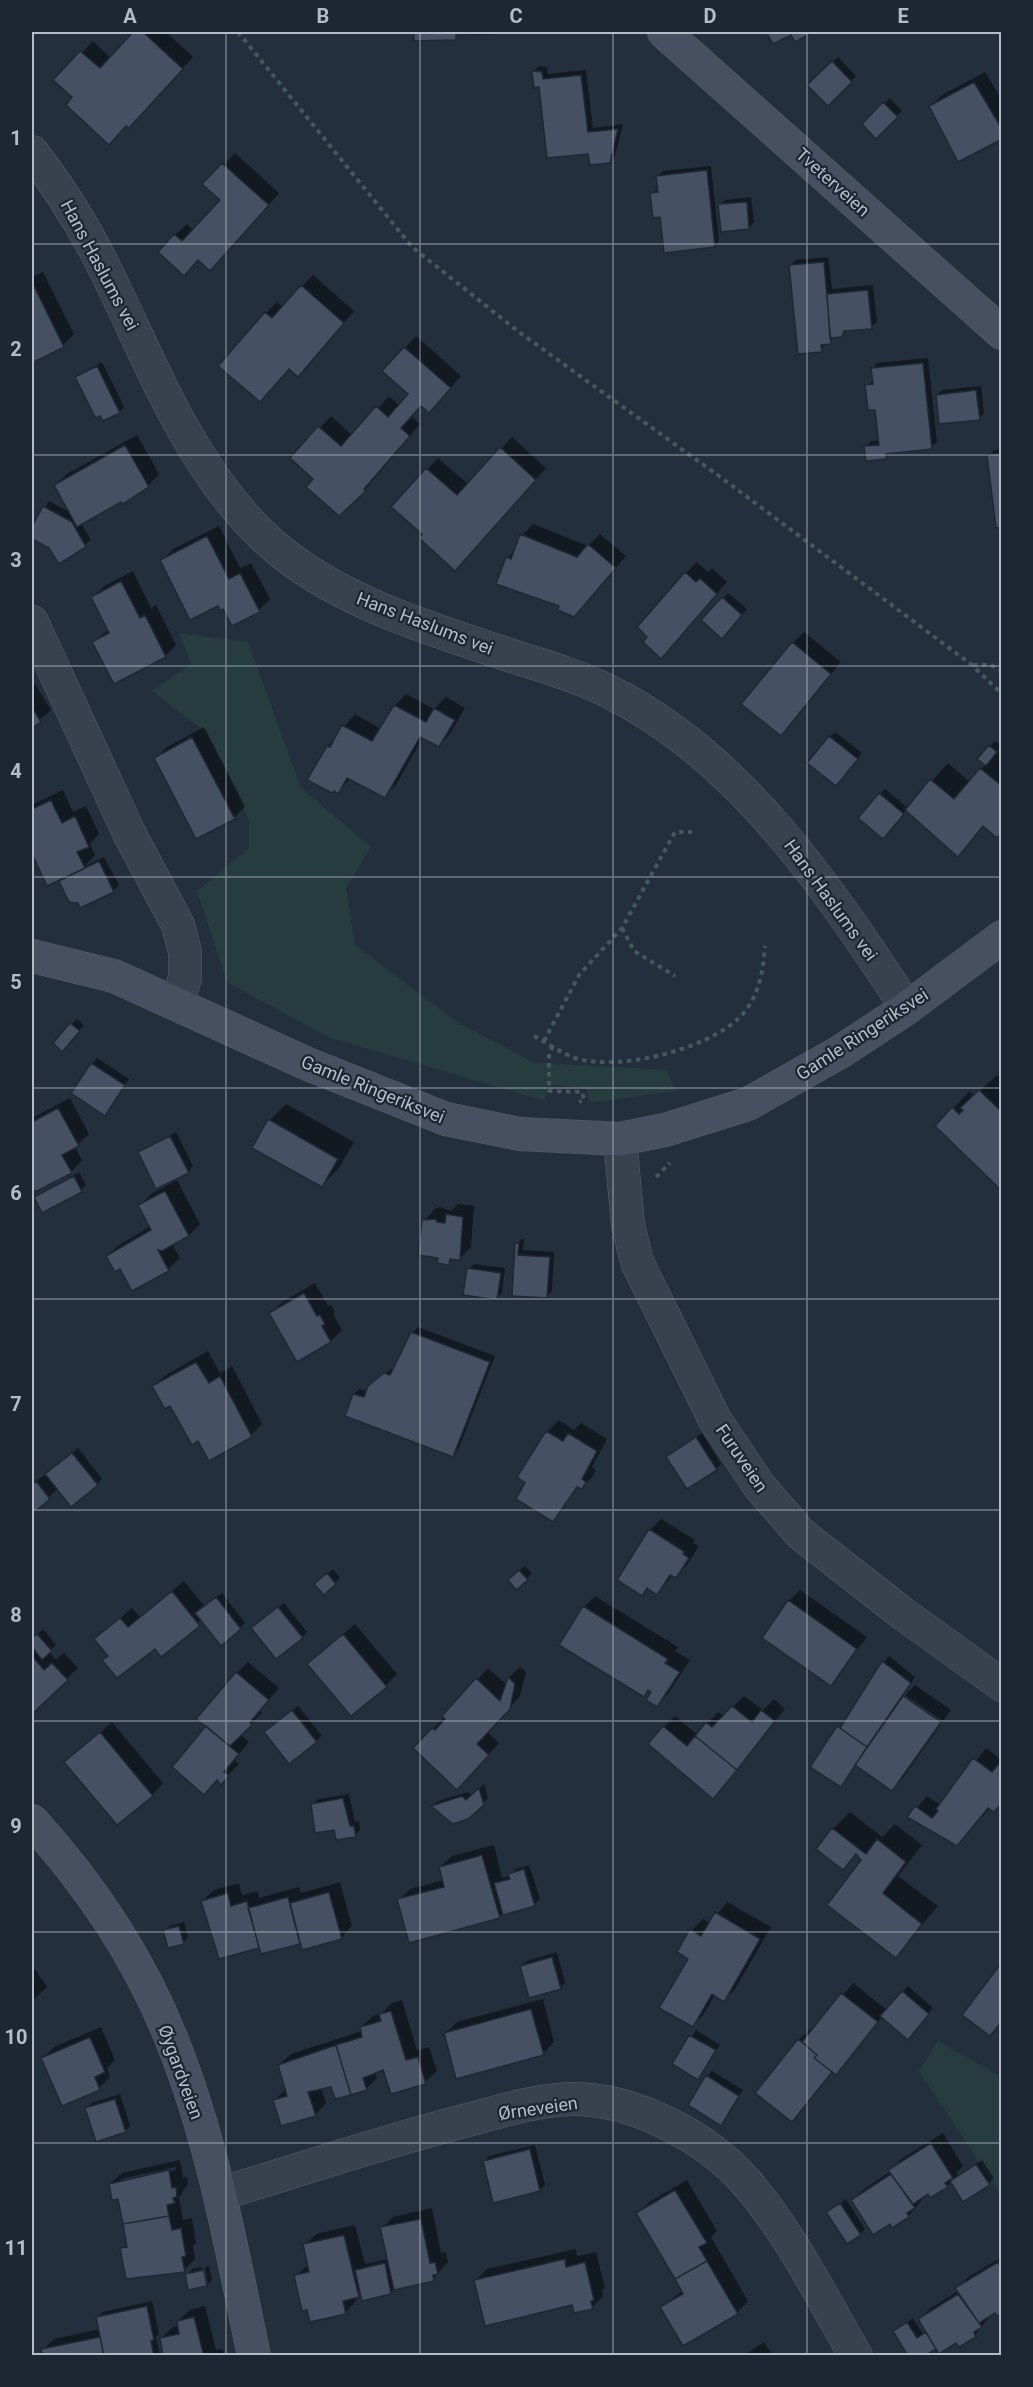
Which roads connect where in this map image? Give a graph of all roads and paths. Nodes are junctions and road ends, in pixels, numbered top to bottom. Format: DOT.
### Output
graph roads {
  1 [pos="238,32"];
  2 [pos="664,32"];
  3 [pos="32,152"];
  4 [pos="1002,333"];
  5 [pos="32,622"];
  6 [pos="972,665"];
  7 [pos="1002,671"];
  8 [pos="1002,694"];
  9 [pos="692,832"];
  10 [pos="622,928"];
  11 [pos="1002,937"];
  12 [pos="765,946"];
  13 [pos="32,956"];
  14 [pos="675,976"];
  15 [pos="177,1002"];
  16 [pos="907,1008"];
  17 [pos="534,1036"];
  18 [pos="544,1041"];
  19 [pos="553,1046"];
  20 [pos="570,1101"];
  21 [pos="620,1139"];
  22 [pos="1002,1684"];
  23 [pos="32,1821"];
  24 [pos="220,2194"];
  25 [pos="255,2355"];
  26 [pos="856,2355"];
  1 -- 6 [label="path"];
  2 -- 4 [label="main road, Tveterveien"];
  3 -- 16 [label="street, Hans Haslums vei"];
  5 -- 15 [label="street"];
  6 -- 7 [label="path"];
  6 -- 8 [label="path"];
  9 -- 10 [label="path"];
  10 -- 14 [label="path"];
  10 -- 18 [label="path"];
  11 -- 16 [label="main road, Gamle Ringeriksvei"];
  12 -- 19 [label="path"];
  13 -- 15 [label="main road, Gamle Ringeriksvei"];
  15 -- 21 [label="main road, Gamle Ringeriksvei"];
  16 -- 21 [label="main road, Gamle Ringeriksvei"];
  17 -- 18 [label="path"];
  18 -- 19 [label="path"];
  19 -- 20 [label="path"];
  21 -- 22 [label="street, Furuveien"];
  23 -- 24 [label="main road, Øygardveien"];
  24 -- 25 [label="main road, Øygardveien"];
  24 -- 26 [label="street, Ørneveien"];
}
